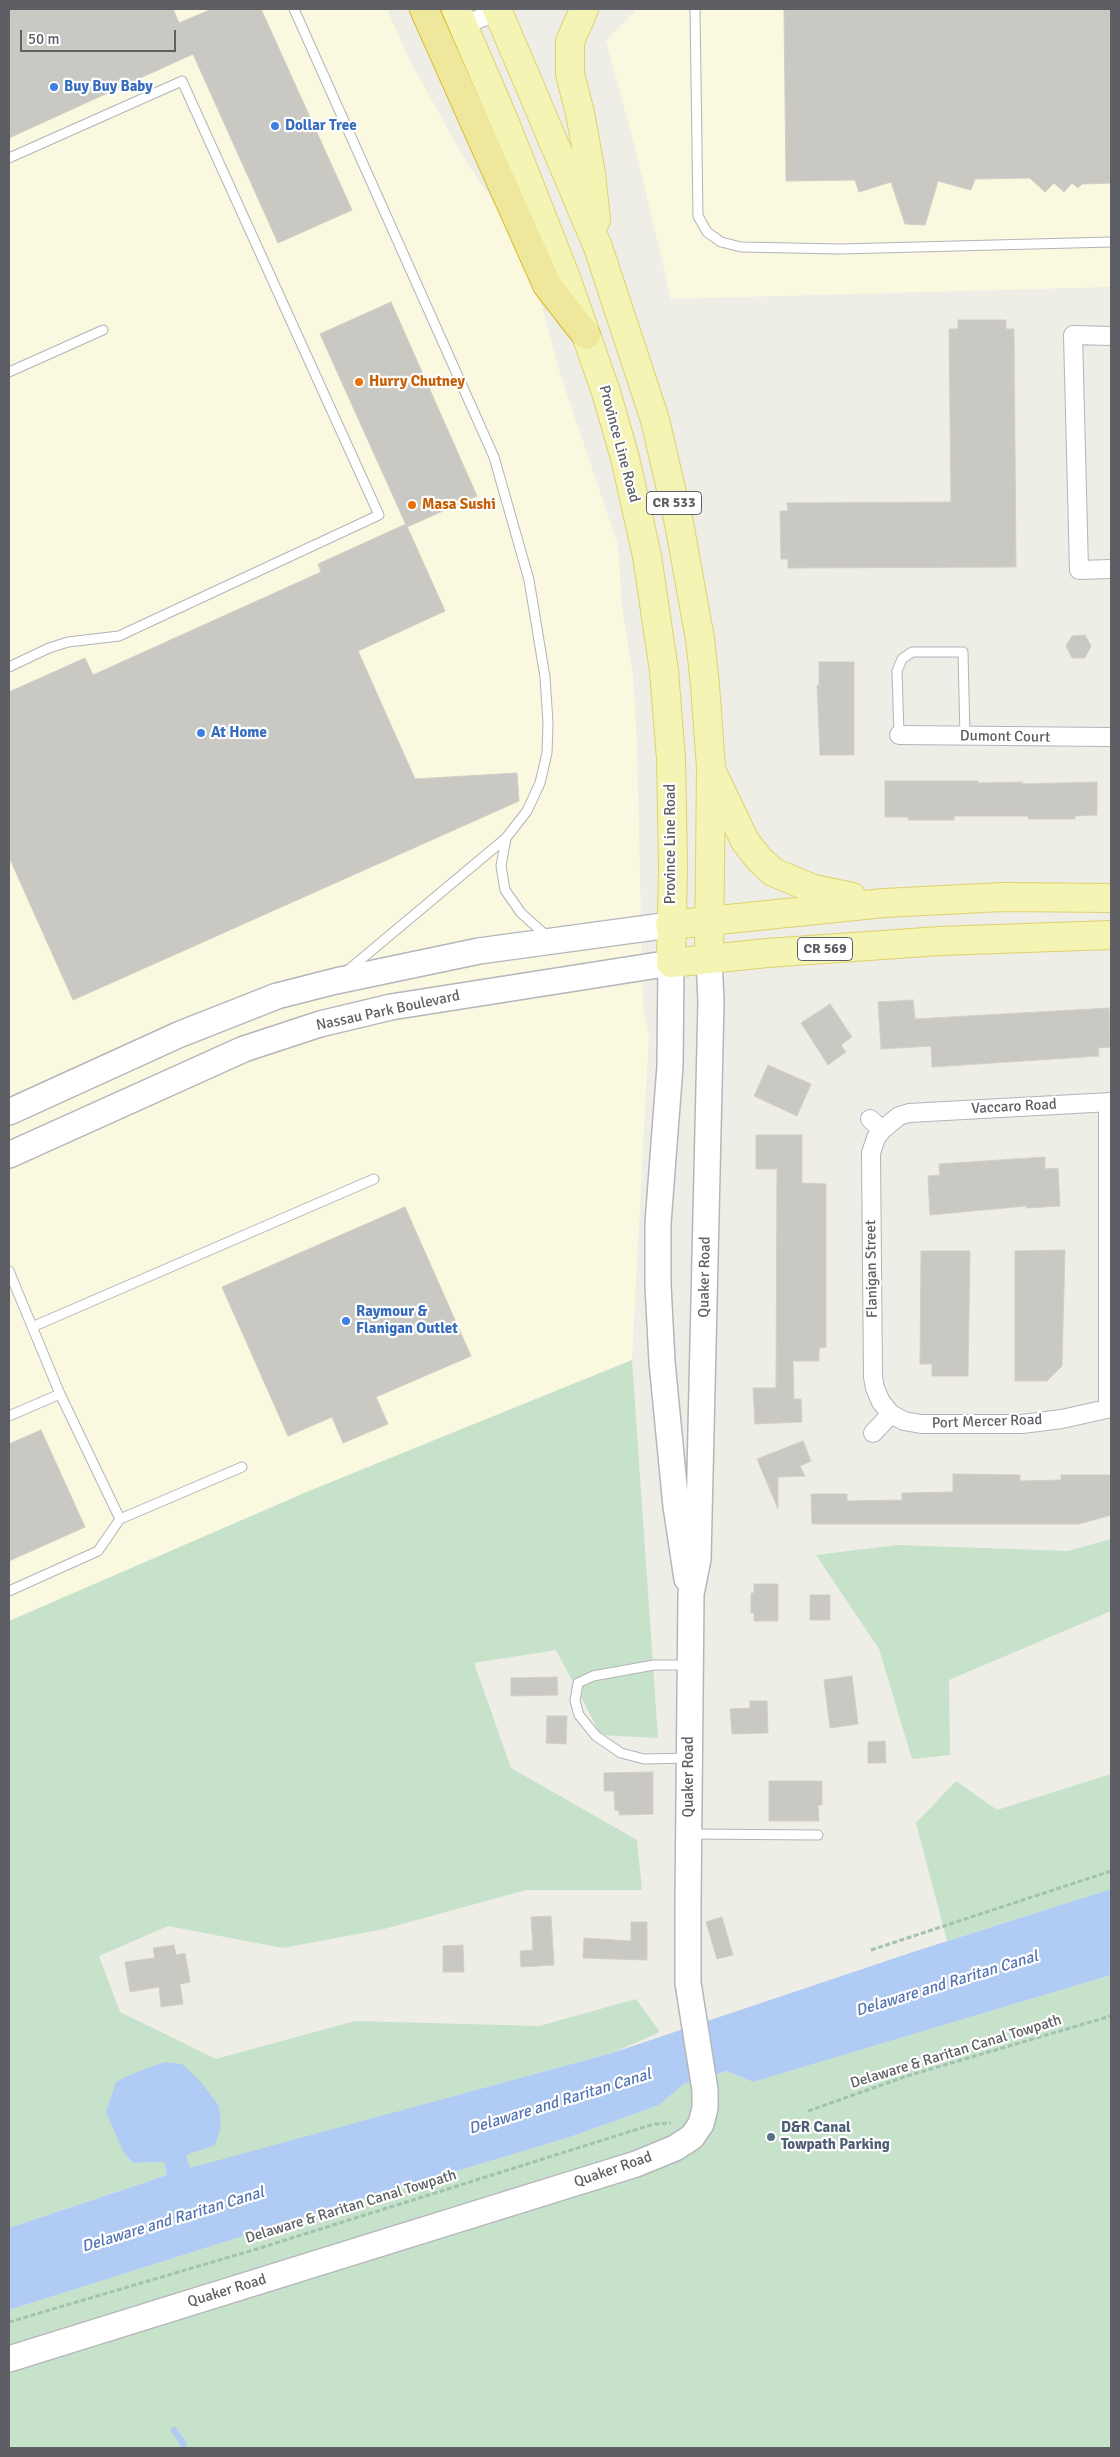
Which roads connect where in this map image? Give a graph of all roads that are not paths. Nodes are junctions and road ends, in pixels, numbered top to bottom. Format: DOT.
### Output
graph roads {
  1 [pos="294,9"];
  2 [pos="424,9"];
  3 [pos="500,9"];
  4 [pos="584,9"];
  5 [pos="695,9"];
  6 [pos="460,17"];
  7 [pos="9,158"];
  8 [pos="1111,242"];
  9 [pos="598,247"];
  10 [pos="103,330"];
  11 [pos="586,335"];
  12 [pos="1111,336"];
  13 [pos="9,372"];
  14 [pos="1111,570"];
  15 [pos="9,667"];
  16 [pos="899,736"];
  17 [pos="965,737"];
  18 [pos="1111,737"];
  19 [pos="711,768"];
  20 [pos="506,838"];
  21 [pos="1111,898"];
  22 [pos="884,903"];
  23 [pos="710,920"];
  24 [pos="670,925"];
  25 [pos="1111,935"];
  26 [pos="551,940"];
  27 [pos="709,959"];
  28 [pos="670,963"];
  29 [pos="336,981"];
  30 [pos="1110,1102"];
  31 [pos="9,1112"];
  32 [pos="916,1112"];
  33 [pos="9,1155"];
  34 [pos="374,1178"];
  35 [pos="9,1271"];
  36 [pos="32,1327"];
  37 [pos="60,1394"];
  38 [pos="1110,1409"];
  39 [pos="892,1414"];
  40 [pos="9,1416"];
  41 [pos="873,1433"];
  42 [pos="242,1467"];
  43 [pos="120,1519"];
  44 [pos="9,1591"];
  45 [pos="691,1594"];
  46 [pos="690,1665"];
  47 [pos="689,1758"];
  48 [pos="689,1834"];
  49 [pos="818,1834"];
  50 [pos="9,2359"];
  1 -- 20 [label="lane"];
  2 -- 11 [label="highway"];
  3 -- 6 [label="street"];
  3 -- 9 [label="main road, CR 533"];
  4 -- 9 [label="main road"];
  5 -- 8 [label="lane"];
  6 -- 11 [label="main road, Province Line Road / CR 533"];
  7 -- 15 [label="lane"];
  9 -- 19 [label="main road, CR 533"];
  10 -- 13 [label="lane"];
  11 -- 24 [label="main road, Province Line Road / CR 533"];
  12 -- 14 [label="street"];
  16 -- 17 [label="street, Dumont Court"];
  16 -- 17 [label="lane"];
  17 -- 18 [label="street, Dumont Court"];
  19 -- 22 [label="main road"];
  19 -- 23 [label="main road, CR 533"];
  20 -- 26 [label="lane"];
  20 -- 29 [label="lane"];
  21 -- 22 [label="main road, Province Line Road"];
  22 -- 23 [label="main road, Province Line Road"];
  23 -- 24 [label="main road, Province Line Road"];
  23 -- 27 [label="main road, CR 533"];
  24 -- 26 [label="street"];
  24 -- 28 [label="main road, CR 533"];
  25 -- 27 [label="main road, CR 569"];
  26 -- 29 [label="street"];
  27 -- 28 [label="main road, CR 569"];
  27 -- 45 [label="street, Quaker Road / CR 533"];
  28 -- 33 [label="street, Nassau Park Boulevard"];
  28 -- 45 [label="street, Quaker Road"];
  29 -- 31 [label="street"];
  30 -- 32 [label="street, Vaccaro Road"];
  30 -- 38 [label="street"];
  32 -- 39 [label="street, Flanigan Street"];
  34 -- 36 [label="lane"];
  35 -- 36 [label="lane"];
  36 -- 37 [label="lane"];
  37 -- 40 [label="lane"];
  37 -- 43 [label="lane"];
  38 -- 39 [label="street, Port Mercer Road"];
  39 -- 41 [label="street"];
  42 -- 43 [label="lane"];
  43 -- 44 [label="lane"];
  45 -- 46 [label="street, Quaker Road / CR 533"];
  46 -- 47 [label="street, Quaker Road / CR 533"];
  46 -- 47 [label="lane"];
  47 -- 48 [label="street, Quaker Road / CR 533"];
  48 -- 49 [label="lane"];
  48 -- 50 [label="street, Quaker Road / CR 533"];
}
